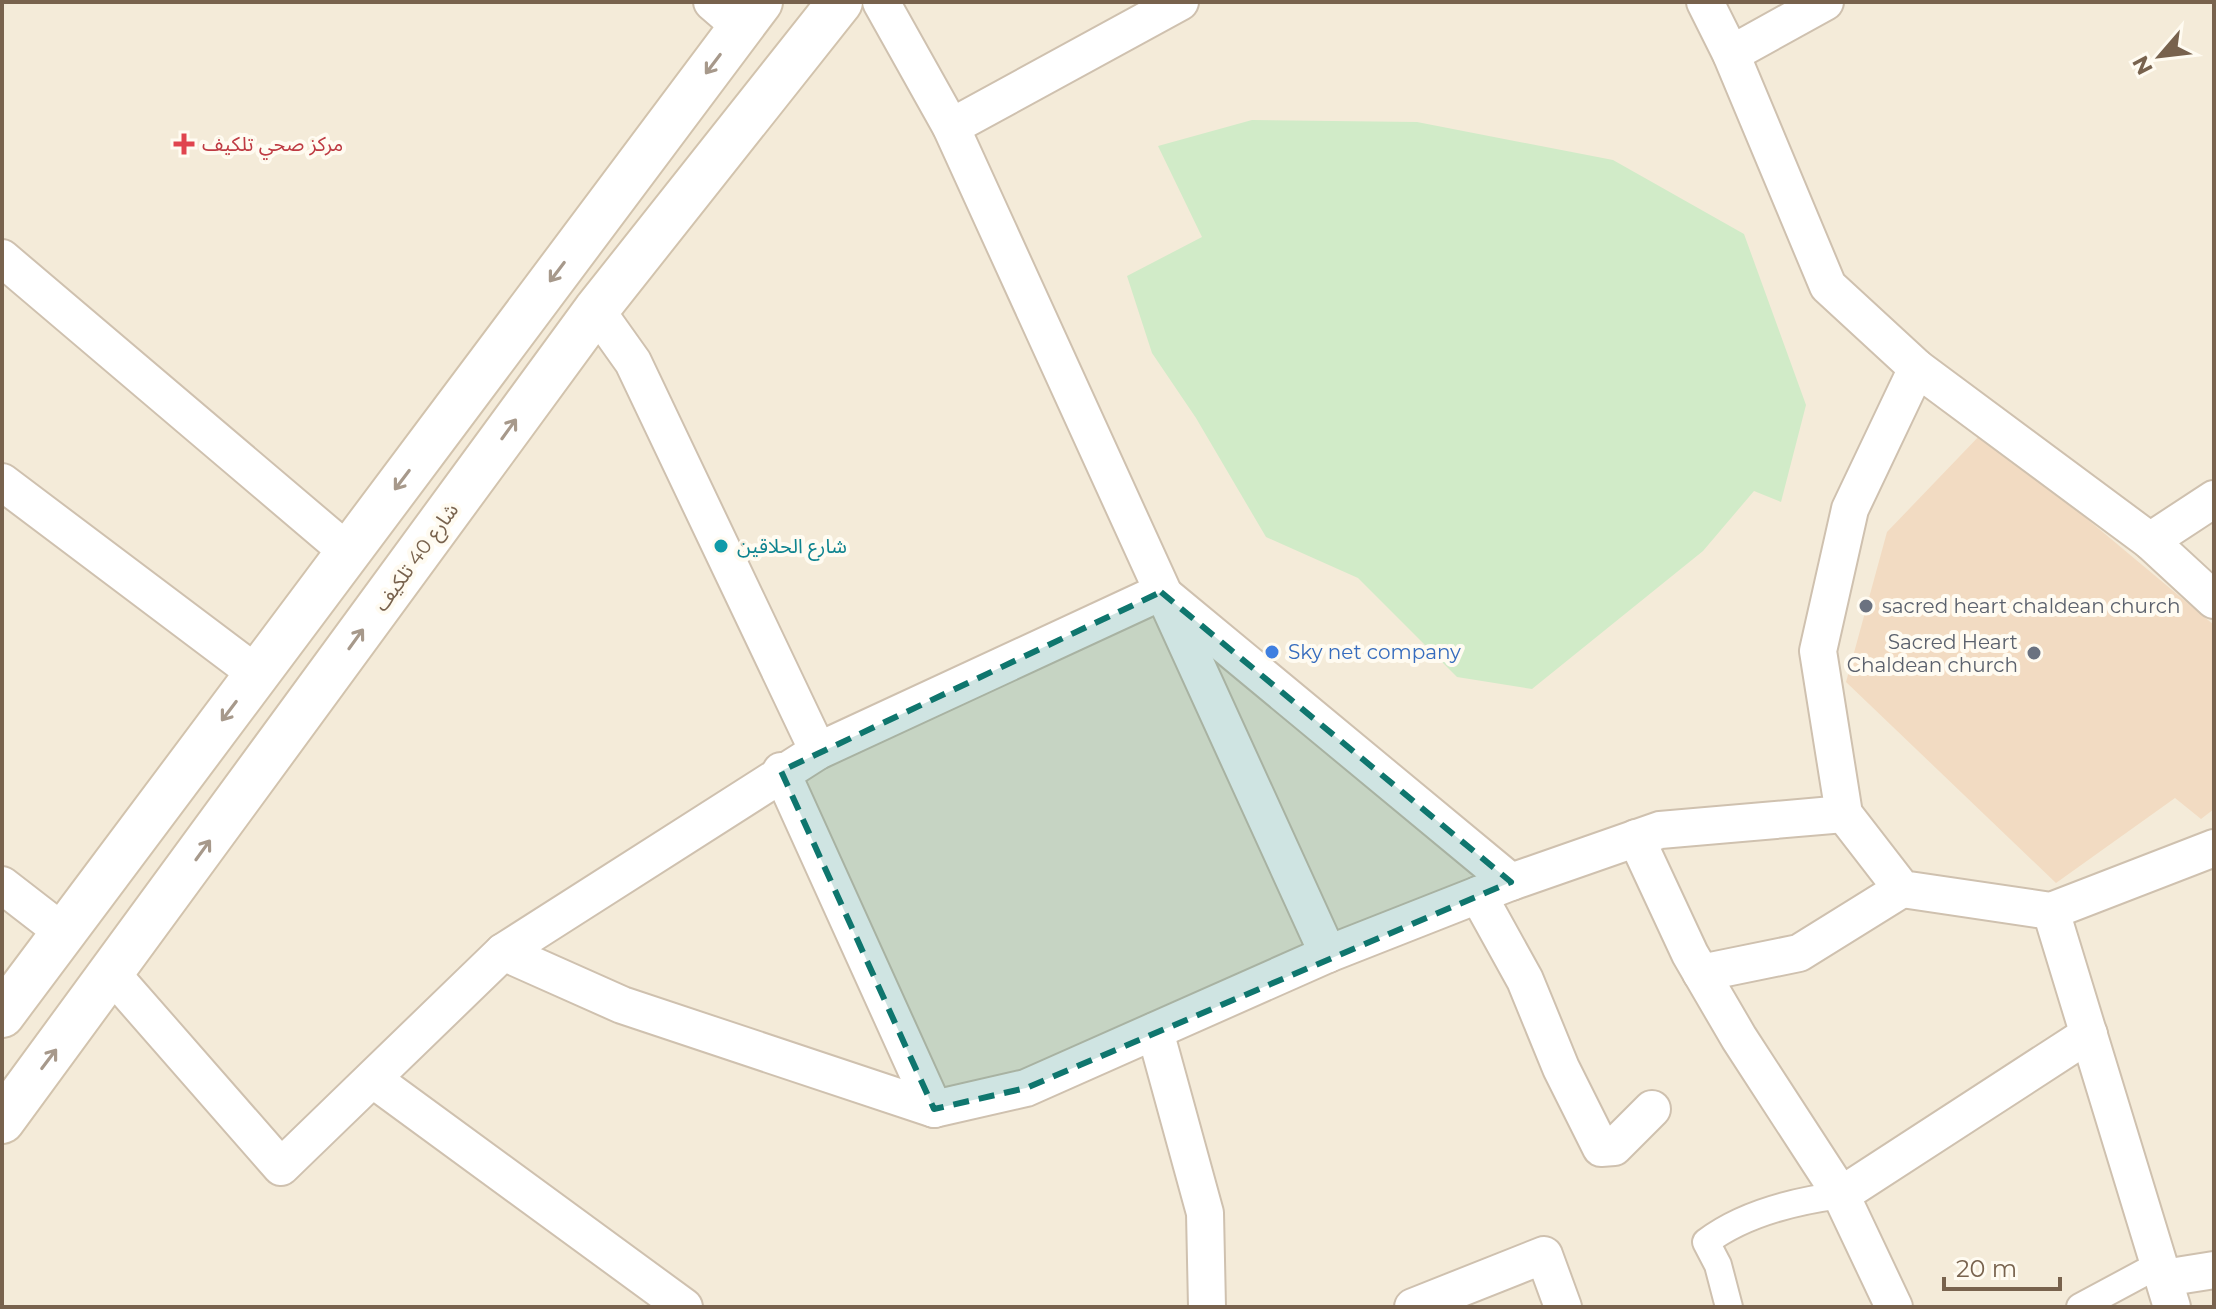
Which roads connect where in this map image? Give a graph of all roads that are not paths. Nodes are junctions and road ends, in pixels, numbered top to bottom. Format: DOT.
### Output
graph roads {
  1 [pos="840,2"];
  2 [pos="881,2"];
  3 [pos="1180,2"];
  4 [pos="1705,2"];
  5 [pos="1825,2"];
  6 [pos="738,10"];
  7 [pos="1731,54"];
  8 [pos="951,127"];
  9 [pos="2,258"];
  10 [pos="596,310"];
  11 [pos="1917,368"];
  12 [pos="2,482"];
  13 [pos="2214,499"];
  14 [pos="2150,541"];
  15 [pos="348,552"];
  16 [pos="1161,592"];
  17 [pos="2214,600"];
  18 [pos="257,674"];
  19 [pos="818,751"];
  20 [pos="781,771"];
  21 [pos="1844,814"];
  22 [pos="1636,838"];
  23 [pos="2214,848"];
  24 [pos="1511,882"];
  25 [pos="2,885"];
  26 [pos="1902,889"];
  27 [pos="1478,895"];
  28 [pos="2051,911"];
  29 [pos="64,933"];
  30 [pos="503,952"];
  31 [pos="1328,954"];
  32 [pos="1701,973"];
  33 [pos="112,974"];
  34 [pos="2,1015"];
  35 [pos="1155,1031"];
  36 [pos="2089,1034"];
  37 [pos="374,1080"];
  38 [pos="934,1109"];
  39 [pos="1652,1109"];
  40 [pos="2,1121"];
  41 [pos="1841,1195"];
  42 [pos="2214,1270"];
  43 [pos="2165,1283"];
  44 [pos="1420,1305"];
  45 [pos="684,1307"];
  46 [pos="1207,1307"];
  47 [pos="1563,1307"];
  48 [pos="1729,1307"];
  49 [pos="1894,1307"];
  50 [pos="2080,1307"];
  1 -- 10 [label="main road, شارع 40 تلكيف"];
  2 -- 8 [label="street"];
  3 -- 8 [label="street"];
  4 -- 7 [label="street"];
  5 -- 7 [label="street"];
  6 -- 15 [label="main road, one-way"];
  7 -- 11 [label="street"];
  8 -- 16 [label="street"];
  9 -- 15 [label="street"];
  10 -- 19 [label="street"];
  33 -- 10 [label="main road, شارع 40 تلكيف, one-way"];
  11 -- 14 [label="street"];
  11 -- 21 [label="street"];
  12 -- 18 [label="street"];
  13 -- 14 [label="street"];
  14 -- 17 [label="street"];
  15 -- 18 [label="main road"];
  16 -- 19 [label="street"];
  16 -- 24 [label="street"];
  16 -- 31 [label="street"];
  18 -- 29 [label="main road, one-way"];
  19 -- 20 [label="street"];
  20 -- 30 [label="street"];
  20 -- 38 [label="street"];
  21 -- 22 [label="street"];
  21 -- 26 [label="street"];
  22 -- 24 [label="street"];
  22 -- 32 [label="street"];
  23 -- 28 [label="street"];
  24 -- 27 [label="street"];
  25 -- 29 [label="street"];
  26 -- 28 [label="street"];
  26 -- 32 [label="street"];
  27 -- 31 [label="street"];
  27 -- 39 [label="street"];
  28 -- 36 [label="street"];
  29 -- 34 [label="main road"];
  30 -- 37 [label="street"];
  30 -- 38 [label="street"];
  31 -- 35 [label="street"];
  32 -- 41 [label="street"];
  33 -- 37 [label="street"];
  40 -- 33 [label="main road, شارع 40 تلكيف, one-way"];
  35 -- 38 [label="street"];
  35 -- 46 [label="street"];
  36 -- 41 [label="street"];
  36 -- 43 [label="street"];
  37 -- 45 [label="street"];
  41 -- 48 [label="street"];
  41 -- 49 [label="street"];
  42 -- 43 [label="street"];
  43 -- 50 [label="street"];
  44 -- 47 [label="street"];
}
